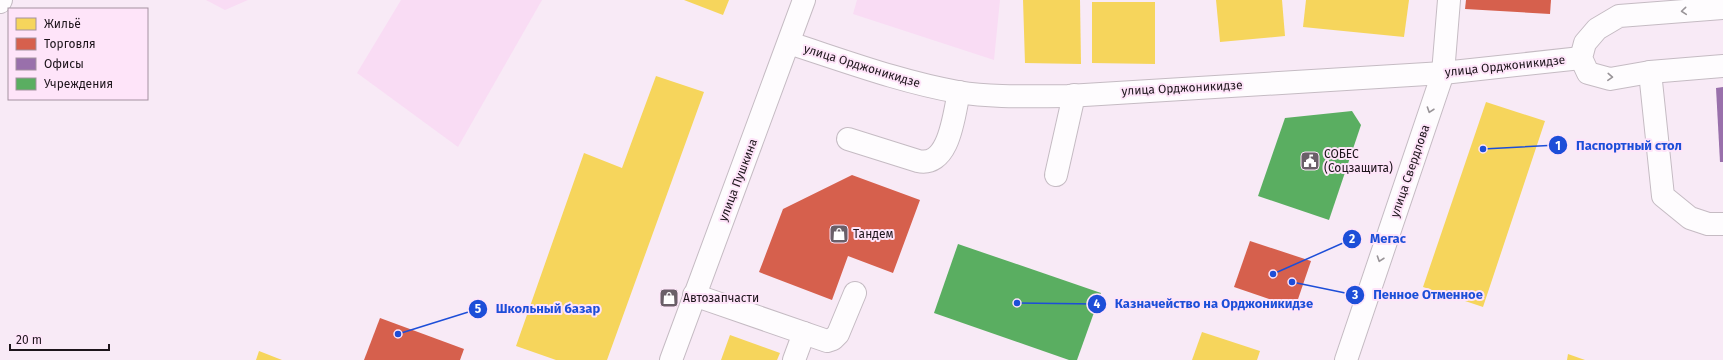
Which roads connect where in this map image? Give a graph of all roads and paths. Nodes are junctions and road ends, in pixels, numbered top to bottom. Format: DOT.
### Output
graph roads {
  1 [pos="804,0"];
  2 [pos="1449,0"];
  3 [pos="1723,8"];
  4 [pos="789,43"];
  5 [pos="1581,58"];
  6 [pos="1723,66"];
  7 [pos="1443,72"];
  8 [pos="1650,72"];
  9 [pos="959,92"];
  10 [pos="1074,95"];
  11 [pos="848,139"];
  12 [pos="1056,175"];
  13 [pos="1723,224"];
  14 [pos="855,293"];
  15 [pos="694,295"];
  16 [pos="804,333"];
  17 [pos="1349,359"];
  18 [pos="671,360"];
  19 [pos="794,360"];
  1 -- 4 [label="main road, улица Пушкина"];
  2 -- 7 [label="main road, улица Свердлова"];
  3 -- 5 [label="main road, улица Орджоникидзе, one-way"];
  4 -- 9 [label="main road, улица Орджоникидзе"];
  4 -- 15 [label="main road, улица Пушкина"];
  5 -- 7 [label="main road, улица Орджоникидзе"];
  5 -- 8 [label="main road, улица Орджоникидзе, one-way"];
  6 -- 8 [label="main road, улица Орджоникидзе"];
  7 -- 10 [label="main road, улица Орджоникидзе"];
  7 -- 17 [label="main road, улица Свердлова, one-way"];
  8 -- 13 [label="main road"];
  9 -- 10 [label="main road, улица Орджоникидзе"];
  9 -- 11 [label="main road"];
  10 -- 12 [label="main road"];
  14 -- 16 [label="main road"];
  15 -- 16 [label="main road"];
  15 -- 18 [label="main road, улица Пушкина"];
  16 -- 19 [label="main road"];
}
